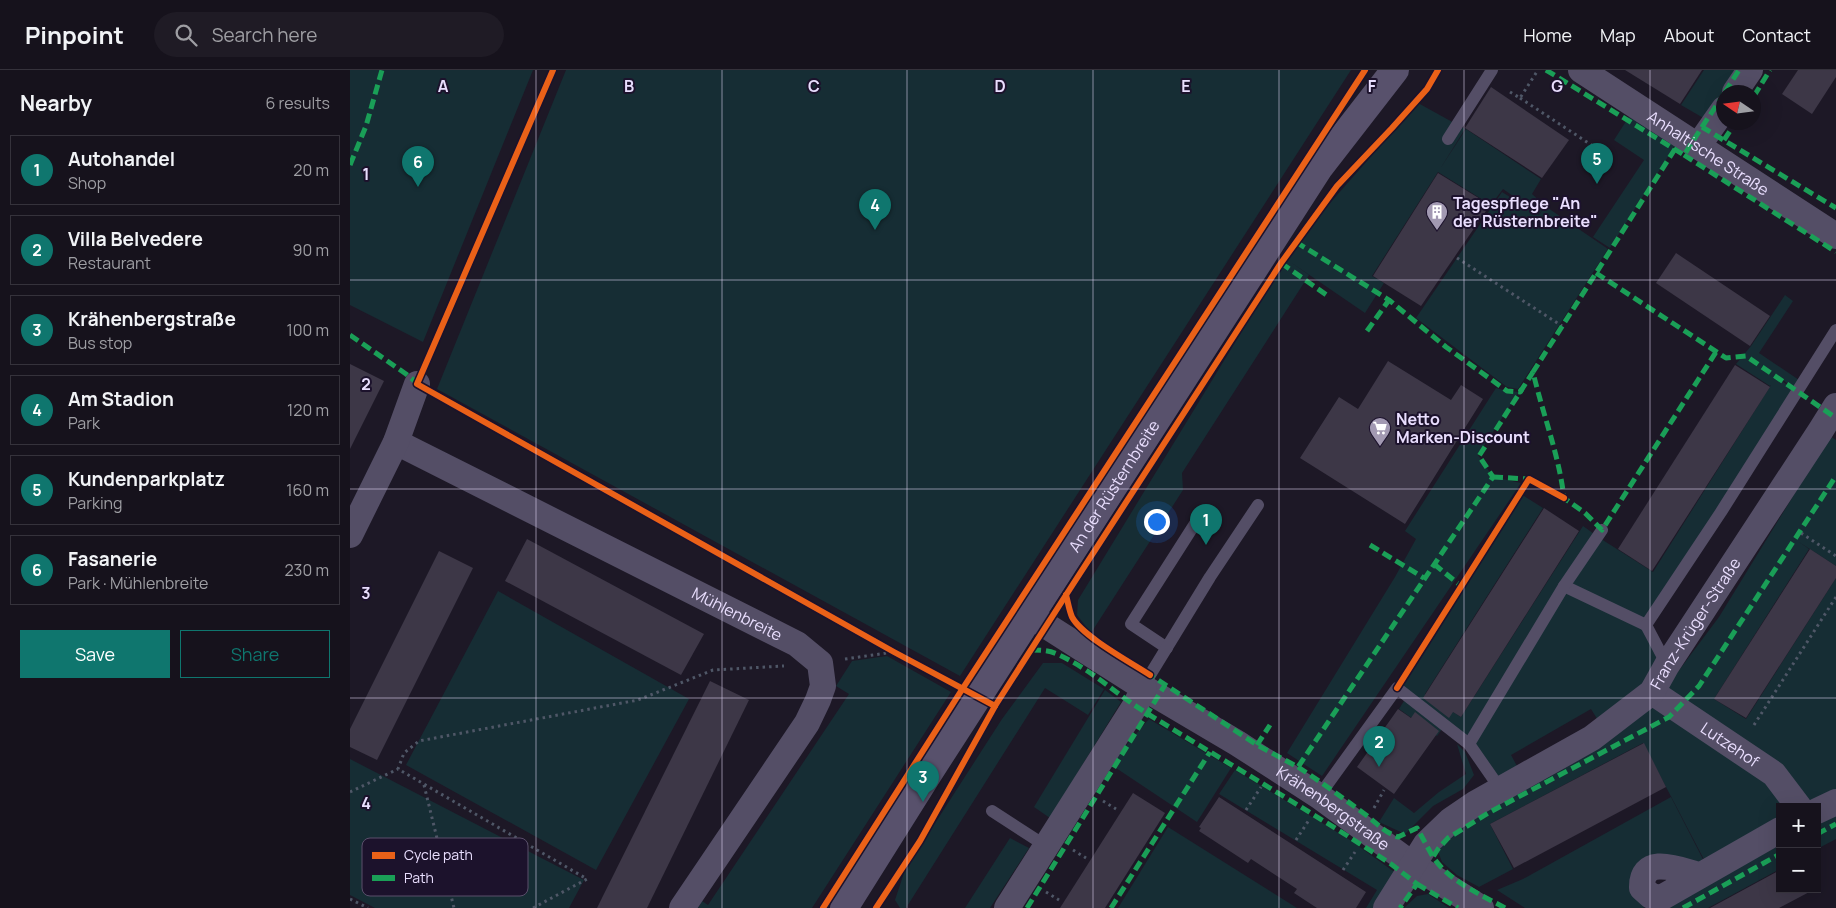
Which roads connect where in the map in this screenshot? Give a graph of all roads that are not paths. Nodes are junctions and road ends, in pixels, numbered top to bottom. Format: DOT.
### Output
graph roads {
  1 [pos="1395,70"];
  2 [pos="1492,70"];
  3 [pos="1581,70"];
  4 [pos="1750,70"];
  5 [pos="1740,85"];
  6 [pos="1716,121"];
  7 [pos="1448,139"];
  8 [pos="1698,146"];
  9 [pos="1836,236"];
  10 [pos="1836,330"];
  11 [pos="417,384"];
  12 [pos="1836,406"];
  13 [pos="1829,435"];
  14 [pos="396,442"];
  15 [pos="1258,506"];
  16 [pos="1198,519"];
  17 [pos="1602,530"];
  18 [pos="350,534"];
  19 [pos="1564,586"];
  20 [pos="1030,616"];
  21 [pos="1646,625"];
  22 [pos="1167,648"];
  23 [pos="1667,665"];
  24 [pos="1144,688"];
  25 [pos="1652,692"];
  26 [pos="1469,744"];
  27 [pos="1501,790"];
  28 [pos="1836,802"];
  29 [pos="1796,803"];
  30 [pos="1316,805"];
  31 [pos="1821,808"];
  32 [pos="992,811"];
  33 [pos="1776,832"];
  34 [pos="1056,846"];
  35 [pos="1413,865"];
  36 [pos="1700,875"];
  37 [pos="682,908"];
  38 [pos="844,908"];
  39 [pos="1007,908"];
  40 [pos="1386,908"];
  41 [pos="1481,908"];
  1 -- 20 [label="main road, An der Rüsternbreite"];
  2 -- 7 [label="lane"];
  3 -- 8 [label="street, Anhaltische Straße"];
  4 -- 5 [label="street"];
  6 -- 8 [label="street"];
  8 -- 9 [label="street, Anhaltische Straße"];
  10 -- 21 [label="lane"];
  11 -- 14 [label="street"];
  12 -- 13 [label="street, Franz-Krüger-Straße"];
  13 -- 23 [label="street, Franz-Krüger-Straße"];
  14 -- 18 [label="street"];
  14 -- 37 [label="street, Mühlenbreite"];
  15 -- 22 [label="lane"];
  16 -- 22 [label="lane"];
  17 -- 19 [label="lane"];
  19 -- 21 [label="lane"];
  19 -- 26 [label="lane"];
  20 -- 24 [label="street, Krähenbergstraße"];
  20 -- 38 [label="main road, An der Rüsternbreite"];
  21 -- 23 [label="lane"];
  22 -- 24 [label="lane"];
  23 -- 25 [label="street, Franz-Krüger-Straße"];
  24 -- 30 [label="street, Krähenbergstraße"];
  24 -- 34 [label="street"];
  25 -- 27 [label="street, Franz-Krüger-Straße"];
  25 -- 29 [label="street, Lutzehof"];
  26 -- 27 [label="lane"];
  26 -- 30 [label="lane"];
  27 -- 35 [label="street, Franz-Krüger-Straße"];
  28 -- 31 [label="street"];
  30 -- 35 [label="street, Krähenbergstraße"];
  32 -- 34 [label="lane"];
  33 -- 36 [label="street"];
  34 -- 39 [label="street"];
  35 -- 40 [label="street, Franz-Krüger-Straße"];
  35 -- 41 [label="street, Krähenbergstraße"];
}
